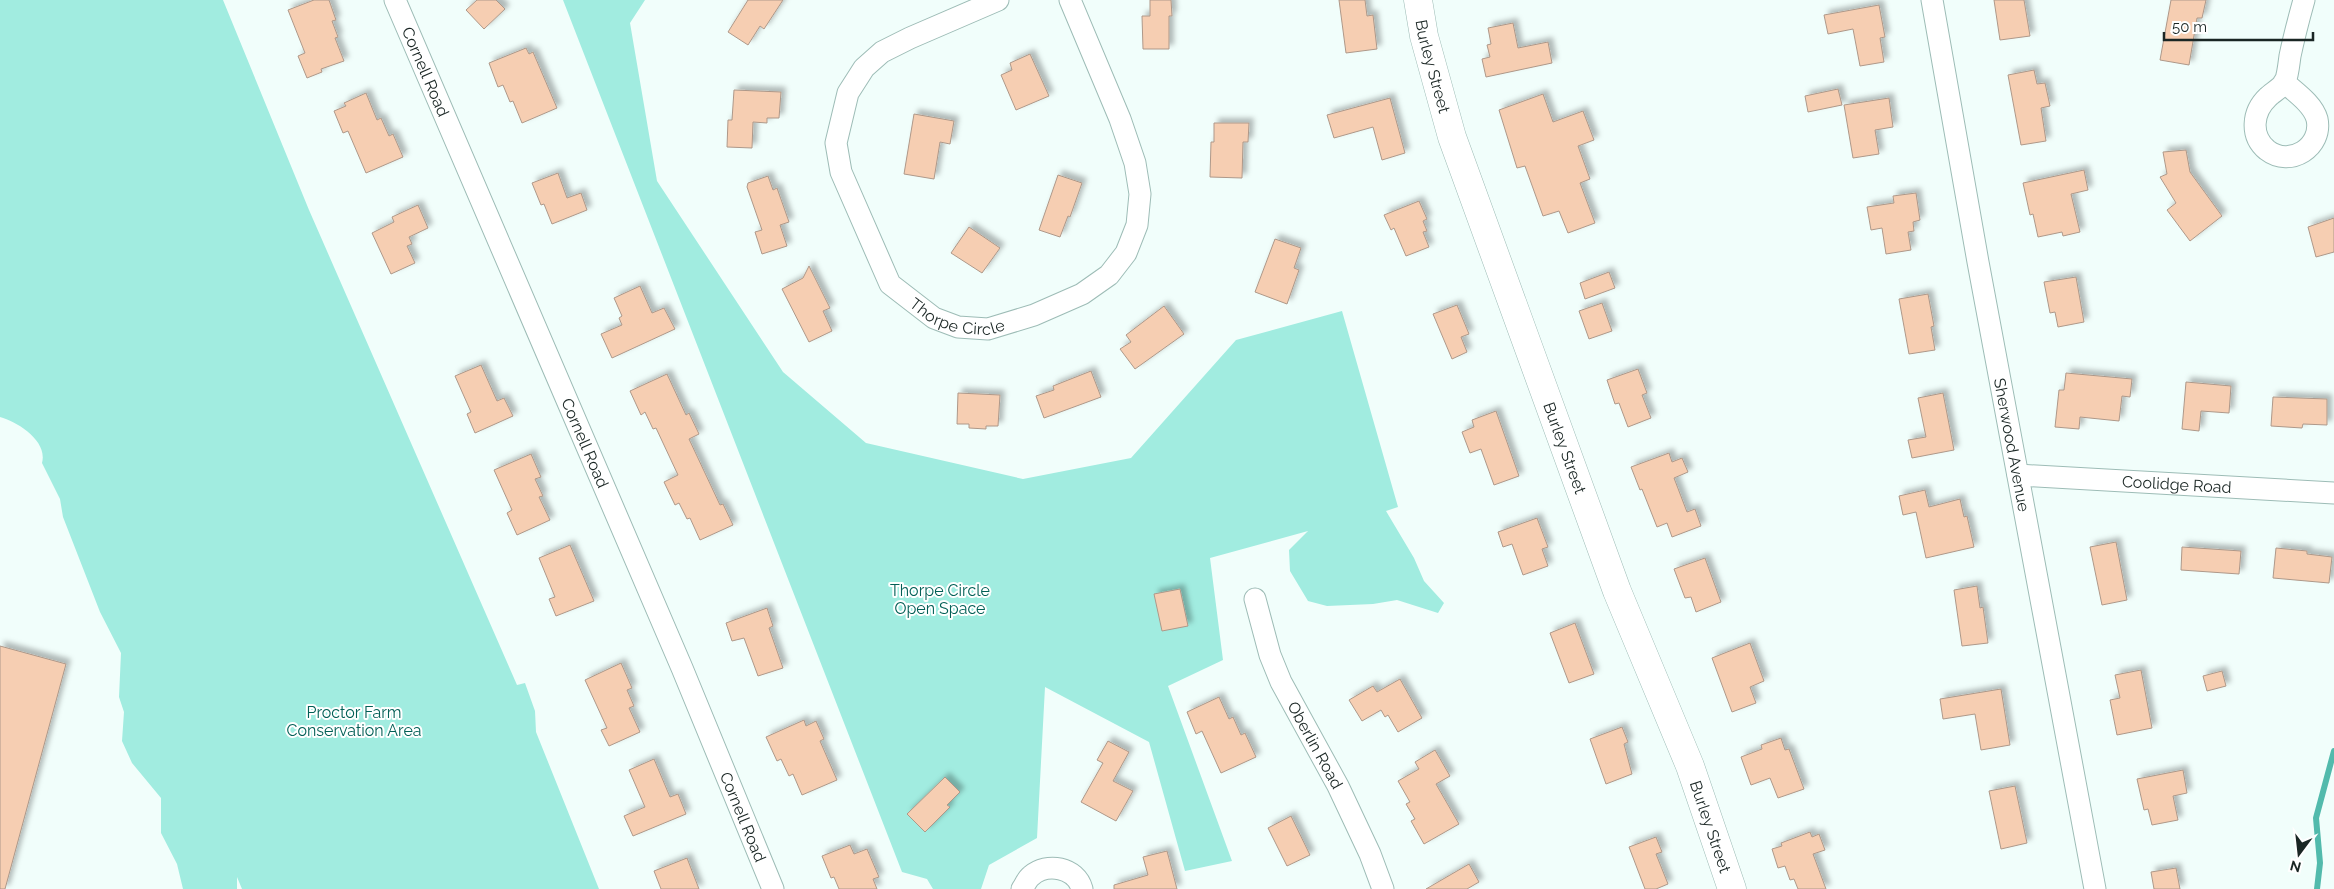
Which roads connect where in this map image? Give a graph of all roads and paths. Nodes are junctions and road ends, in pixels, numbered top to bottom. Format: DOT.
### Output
graph roads {
  1 [pos="394,0"];
  2 [pos="998,0"];
  3 [pos="1070,0"];
  4 [pos="1418,0"];
  5 [pos="1932,0"];
  6 [pos="2304,0"];
  7 [pos="2284,82"];
  8 [pos="2018,475"];
  9 [pos="2334,493"];
  10 [pos="1255,599"];
  11 [pos="773,889"];
  12 [pos="1022,889"];
  13 [pos="1082,889"];
  14 [pos="1383,889"];
  15 [pos="1732,889"];
  16 [pos="2096,889"];
  1 -- 11 [label="street, Cornell Road"];
  2 -- 3 [label="street, Thorpe Circle"];
  4 -- 15 [label="main road, Burley Street"];
  5 -- 8 [label="street, Sherwood Avenue"];
  6 -- 7 [label="street"];
  8 -- 9 [label="street, Coolidge Road"];
  8 -- 16 [label="street, Sherwood Avenue"];
  10 -- 14 [label="street, Oberlin Road"];
  12 -- 13 [label="street"];
}
